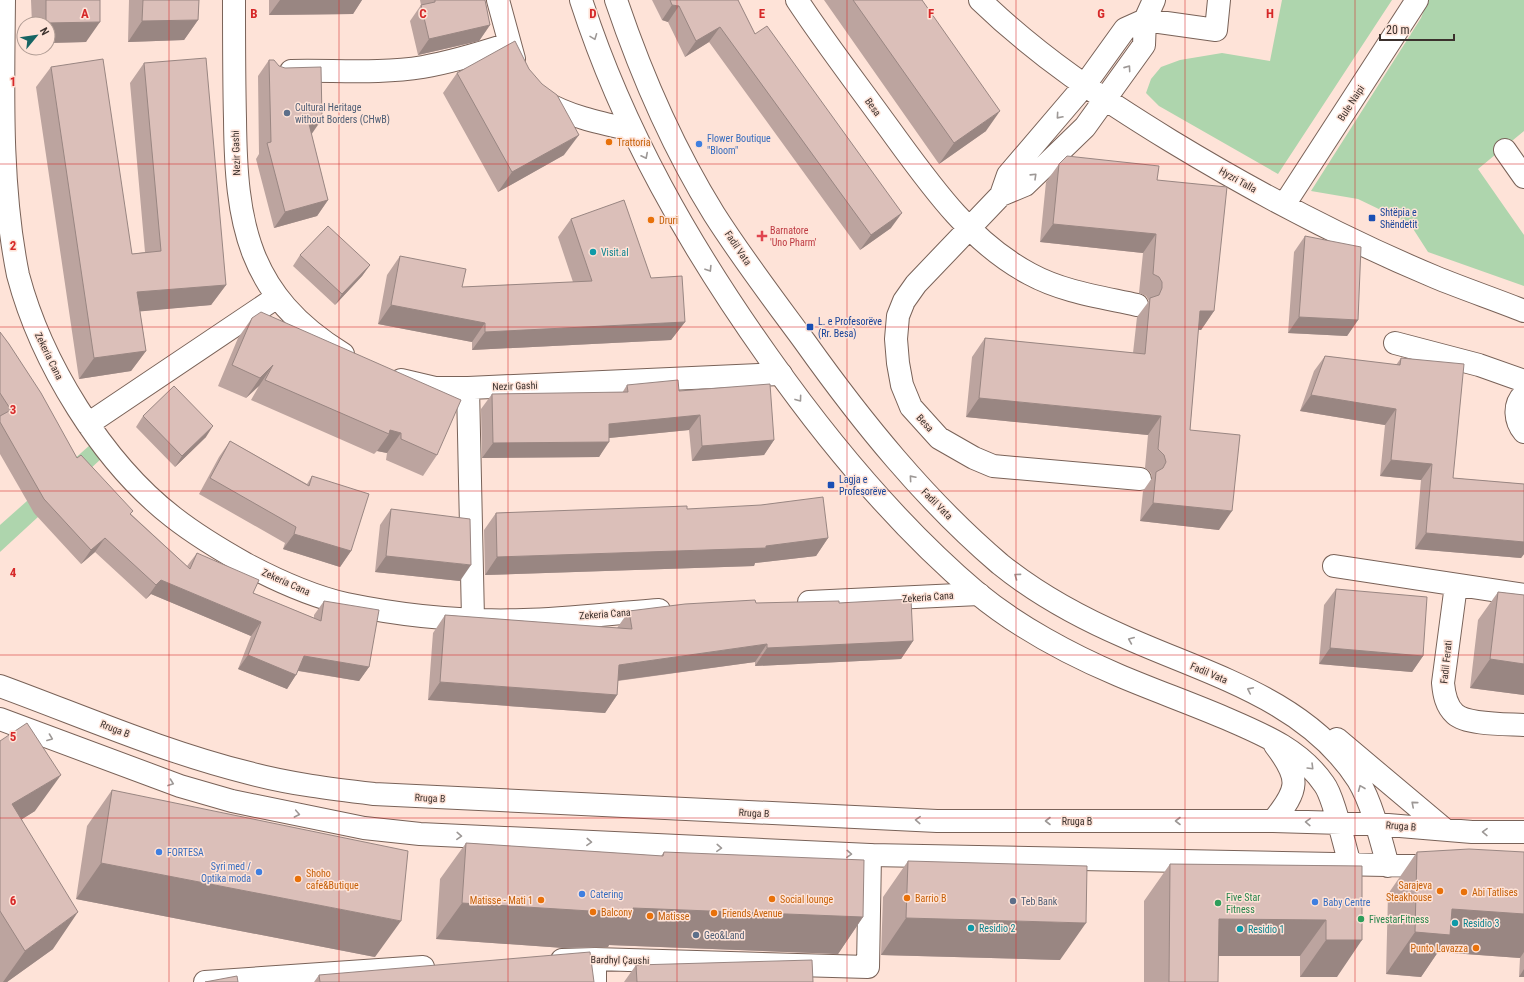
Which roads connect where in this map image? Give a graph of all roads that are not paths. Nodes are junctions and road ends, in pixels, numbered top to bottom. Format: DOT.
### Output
graph roads {
  1 [pos="4,0"];
  2 [pos="234,0"];
  3 [pos="498,0"];
  4 [pos="581,0"];
  5 [pos="616,0"];
  6 [pos="797,0"];
  7 [pos="980,0"];
  8 [pos="1154,0"];
  9 [pos="1219,0"];
  10 [pos="1417,0"];
  11 [pos="1145,20"];
  12 [pos="509,44"];
  13 [pos="274,71"];
  14 [pos="1084,86"];
  15 [pos="1106,100"];
  16 [pos="632,130"];
  17 [pos="1505,150"];
  18 [pos="1524,177"];
  19 [pos="1001,195"];
  20 [pos="1284,205"];
  21 [pos="969,229"];
  22 [pos="277,297"];
  23 [pos="1137,305"];
  24 [pos="1524,310"];
  25 [pos="1395,343"];
  26 [pos="358,362"];
  27 [pos="379,373"];
  28 [pos="781,374"];
  29 [pos="1524,381"];
  30 [pos="468,388"];
  31 [pos="1524,394"];
  32 [pos="88,424"];
  33 [pos="1524,432"];
  34 [pos="1140,479"];
  35 [pos="1334,566"];
  36 [pos="1456,585"];
  37 [pos="979,594"];
  38 [pos="1524,595"];
  39 [pos="791,603"];
  40 [pos="680,608"];
  41 [pos="473,619"];
  42 [pos="0,686"];
  43 [pos="1285,709"];
  44 [pos="0,719"];
  45 [pos="1524,725"];
  46 [pos="1268,736"];
  47 [pos="1273,821"];
  48 [pos="1338,824"];
  49 [pos="1376,824"];
  50 [pos="1444,829"];
  51 [pos="1524,832"];
  52 [pos="870,855"];
  53 [pos="1350,864"];
  54 [pos="1388,866"];
  55 [pos="1455,867"];
  56 [pos="595,959"];
  57 [pos="540,961"];
  58 [pos="440,966"];
  59 [pos="205,982"];
  60 [pos="595,982"];
  1 -- 32 [label="main road, Zekeria Cana"];
  2 -- 22 [label="main road, Nezir Gashi"];
  3 -- 12 [label="main road"];
  4 -- 16 [label="main road, one-way"];
  43 -- 5 [label="main road, Fadil Vata, one-way"];
  6 -- 21 [label="main road, Besa"];
  7 -- 14 [label="main road, Hyzri Talla"];
  8 -- 11 [label="main road"];
  9 -- 11 [label="main road"];
  10 -- 20 [label="main road, Bule Naipi"];
  11 -- 14 [label="main road, Besa"];
  15 -- 11 [label="main road, Besa, one-way"];
  12 -- 13 [label="main road"];
  12 -- 16 [label="main road"];
  14 -- 15 [label="main road, Hyzri Talla"];
  14 -- 19 [label="main road, Besa, one-way"];
  19 -- 15 [label="main road, Besa, one-way"];
  15 -- 20 [label="main road, Hyzri Talla"];
  16 -- 28 [label="main road, one-way"];
  17 -- 18 [label="main road"];
  19 -- 21 [label="main road, Besa"];
  20 -- 24 [label="main road, Hyzri Talla"];
  21 -- 23 [label="main road, Besa"];
  21 -- 34 [label="main road, Besa"];
  22 -- 26 [label="main road, Nezir Gashi"];
  22 -- 32 [label="main road"];
  25 -- 29 [label="main road"];
  27 -- 30 [label="main road, Nezir Gashi"];
  28 -- 30 [label="main road, Nezir Gashi"];
  28 -- 37 [label="main road, one-way"];
  30 -- 41 [label="main road"];
  31 -- 33 [label="main road"];
  32 -- 41 [label="main road, Zekeria Cana"];
  35 -- 36 [label="main road"];
  36 -- 38 [label="main road"];
  36 -- 45 [label="main road, Fadil Ferati"];
  37 -- 39 [label="main road, Zekeria Cana"];
  37 -- 46 [label="main road"];
  40 -- 41 [label="main road, Zekeria Cana"];
  47 -- 42 [label="main road, Rruga B, one-way"];
  49 -- 43 [label="main road, Fadil Vata, one-way"];
  50 -- 43 [label="main road, one-way"];
  44 -- 52 [label="main road, one-way"];
  46 -- 47 [label="main road"];
  46 -- 48 [label="main road, one-way"];
  48 -- 47 [label="main road, Rruga B, one-way"];
  48 -- 49 [label="main road, Rruga B"];
  48 -- 53 [label="main road"];
  49 -- 50 [label="main road, Rruga B"];
  49 -- 54 [label="main road, Fadil Vata"];
  51 -- 50 [label="main road, Rruga B, one-way"];
  52 -- 53 [label="main road"];
  52 -- 56 [label="main road, Bardhyl Çaushi"];
  53 -- 54 [label="main road"];
  54 -- 55 [label="main road"];
  56 -- 57 [label="main road, Bardhyl Çaushi"];
  56 -- 60 [label="main road"];
  58 -- 59 [label="main road"];
}
